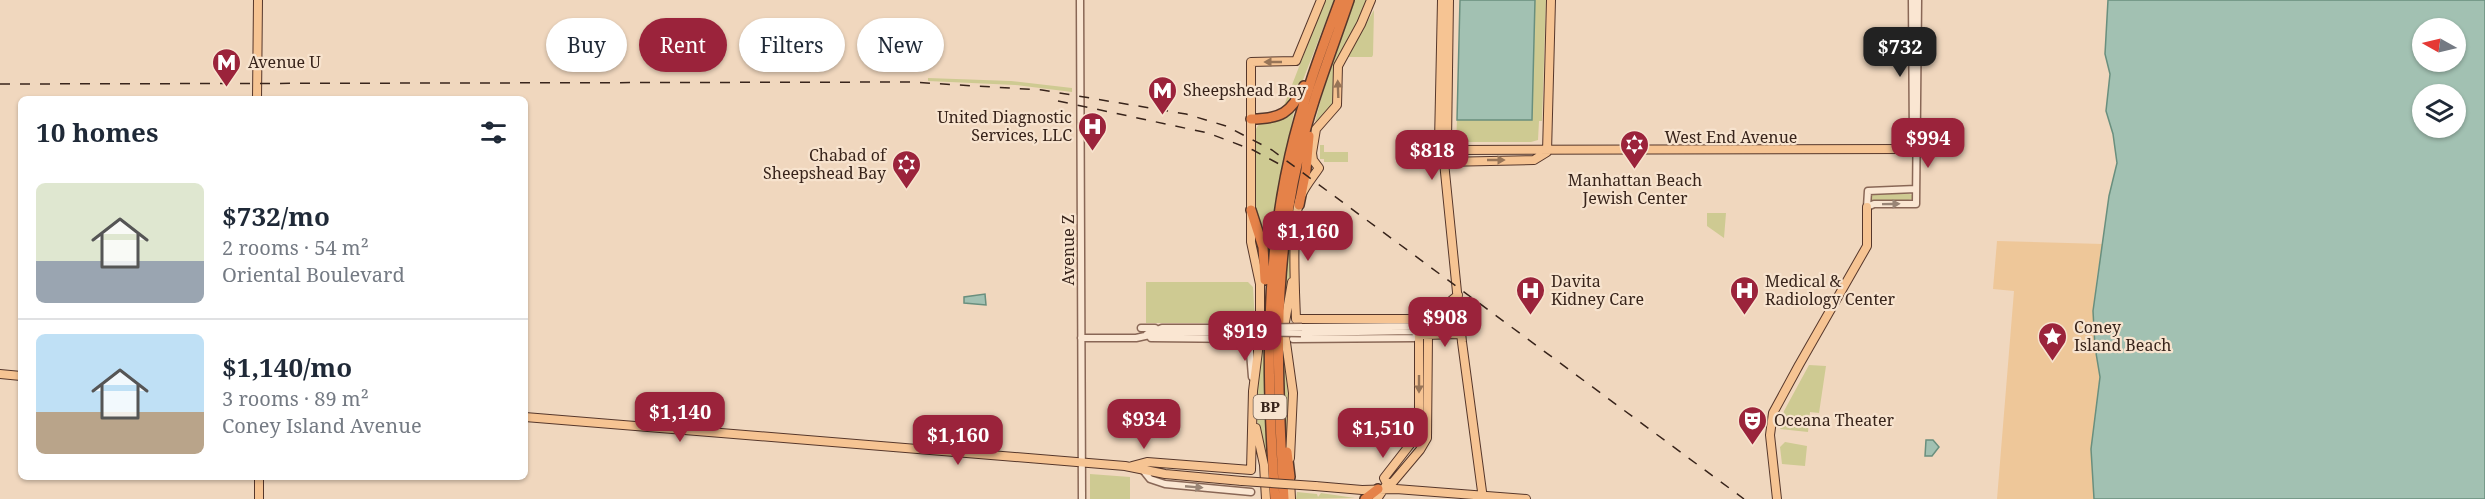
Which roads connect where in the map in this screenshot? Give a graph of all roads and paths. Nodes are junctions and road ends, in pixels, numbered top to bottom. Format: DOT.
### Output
graph roads {
  1 [pos="258,0"];
  2 [pos="1080,0"];
  3 [pos="1321,0"];
  4 [pos="1340,0"];
  5 [pos="1349,0"];
  6 [pos="1371,0"];
  7 [pos="1442,0"];
  8 [pos="1449,0"];
  9 [pos="1551,0"];
  10 [pos="1912,0"];
  11 [pos="1918,0"];
  12 [pos="1318,60"];
  13 [pos="1317,92"];
  14 [pos="257,96"];
  15 [pos="1251,119"];
  16 [pos="1307,147"];
  17 [pos="1916,149"];
  18 [pos="1443,152"];
  19 [pos="1547,152"];
  20 [pos="1313,160"];
  21 [pos="1443,162"];
  22 [pos="1916,189"];
  23 [pos="1299,205"];
  24 [pos="1867,207"];
  25 [pos="1251,210"];
  26 [pos="1295,263"];
  27 [pos="1458,295"];
  28 [pos="1269,302"];
  29 [pos="1437,311"];
  30 [pos="1425,322"];
  31 [pos="1141,328"];
  32 [pos="1162,328"];
  33 [pos="1245,330"];
  34 [pos="1302,330"];
  35 [pos="1461,334"];
  36 [pos="1423,335"];
  37 [pos="1141,337"];
  38 [pos="1082,338"];
  39 [pos="1293,339"];
  40 [pos="0,374"];
  41 [pos="18,376"];
  42 [pos="1253,391"];
  43 [pos="1278,403"];
  44 [pos="528,417"];
  45 [pos="1254,418"];
  46 [pos="1082,463"];
  47 [pos="1129,467"];
  48 [pos="1142,469"];
  49 [pos="1290,477"];
  50 [pos="1273,479"];
  51 [pos="259,480"];
  52 [pos="1383,487"];
  53 [pos="1251,492"];
  54 [pos="1483,497"];
  55 [pos="259,499"];
  56 [pos="1082,499"];
  57 [pos="1268,499"];
  58 [pos="1275,499"];
  59 [pos="1284,499"];
  60 [pos="1291,499"];
  61 [pos="1365,499"];
  62 [pos="1377,499"];
  63 [pos="1526,499"];
  64 [pos="1777,499"];
  1 -- 14 [label="main road"];
  2 -- 38 [label="street, Avenue Z"];
  3 -- 15 [label="main road, one-way"];
  4 -- 12 [label="highway, BP"];
  5 -- 13 [label="highway, BP"];
  20 -- 6 [label="main road, one-way"];
  7 -- 18 [label="main road"];
  8 -- 18 [label="main road"];
  9 -- 19 [label="main road"];
  10 -- 17 [label="street"];
  11 -- 17 [label="street"];
  12 -- 15 [label="highway"];
  12 -- 28 [label="highway, BP"];
  13 -- 16 [label="highway"];
  13 -- 43 [label="highway, BP"];
  15 -- 25 [label="main road"];
  16 -- 20 [label="highway"];
  16 -- 23 [label="highway"];
  17 -- 19 [label="main road, West End Avenue"];
  17 -- 22 [label="street"];
  18 -- 21 [label="main road"];
  19 -- 21 [label="main road, West End Avenue"];
  20 -- 23 [label="main road"];
  21 -- 27 [label="main road"];
  22 -- 24 [label="street"];
  24 -- 22 [label="street, one-way"];
  23 -- 26 [label="main road"];
  24 -- 64 [label="main road"];
  25 -- 28 [label="highway"];
  25 -- 42 [label="main road"];
  26 -- 29 [label="main road"];
  26 -- 49 [label="main road"];
  27 -- 29 [label="main road"];
  27 -- 35 [label="main road"];
  28 -- 50 [label="highway, BP"];
  29 -- 30 [label="main road"];
  30 -- 34 [label="street"];
  30 -- 36 [label="main road"];
  31 -- 32 [label="street"];
  32 -- 33 [label="street"];
  32 -- 37 [label="street"];
  33 -- 34 [label="street, bridge"];
  33 -- 37 [label="street"];
  34 -- 36 [label="street"];
  35 -- 36 [label="main road"];
  35 -- 54 [label="main road"];
  36 -- 39 [label="street"];
  36 -- 52 [label="main road"];
  37 -- 38 [label="street"];
  37 -- 42 [label="street"];
  38 -- 46 [label="street, Avenue Z"];
  40 -- 41 [label="main road"];
  42 -- 45 [label="main road"];
  43 -- 49 [label="highway"];
  43 -- 59 [label="highway, BP"];
  44 -- 46 [label="main road"];
  45 -- 47 [label="main road"];
  45 -- 57 [label="main road"];
  46 -- 47 [label="main road"];
  46 -- 56 [label="street, Avenue Z"];
  47 -- 48 [label="main road"];
  48 -- 52 [label="main road, bridge"];
  48 -- 53 [label="street, one-way"];
  49 -- 60 [label="main road"];
  50 -- 57 [label="highway"];
  50 -- 58 [label="highway, BP"];
  51 -- 55 [label="main road"];
  52 -- 54 [label="main road"];
  52 -- 61 [label="highway"];
  52 -- 62 [label="main road"];
  54 -- 63 [label="main road"];
}
